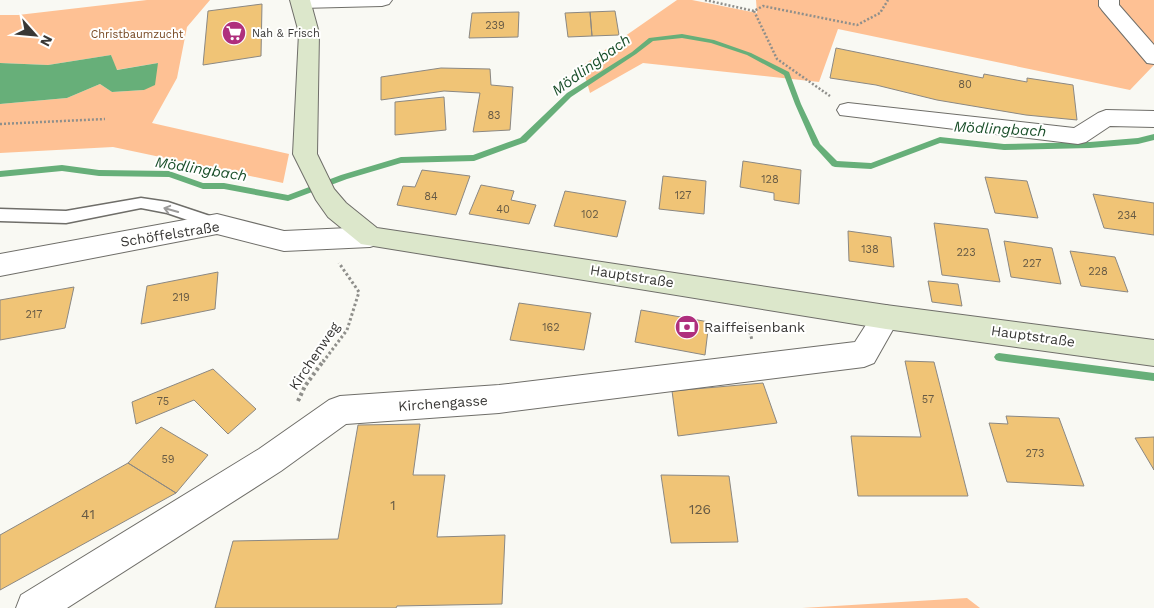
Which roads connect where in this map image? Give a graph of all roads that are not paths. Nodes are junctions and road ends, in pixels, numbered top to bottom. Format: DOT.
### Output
graph roads {
  1 [pos="382,0"];
  2 [pos="1109,0"];
  3 [pos="301,1"];
  4 [pos="1154,58"];
  5 [pos="848,110"];
  6 [pos="1154,118"];
  7 [pos="0,215"];
  8 [pos="218,224"];
  9 [pos="370,236"];
  10 [pos="0,264"];
  11 [pos="886,317"];
  12 [pos="1154,353"];
  13 [pos="34,608"];
  1 -- 3 [label="street"];
  2 -- 4 [label="street"];
  3 -- 9 [label="main road, Hauptstraße"];
  5 -- 6 [label="street"];
  8 -- 7 [label="lane, one-way"];
  8 -- 9 [label="street, Schöffelstraße"];
  8 -- 10 [label="street, Schöffelstraße"];
  9 -- 11 [label="main road, Hauptstraße"];
  11 -- 12 [label="main road, Hauptstraße"];
  11 -- 13 [label="street, Kirchengasse"];
}
